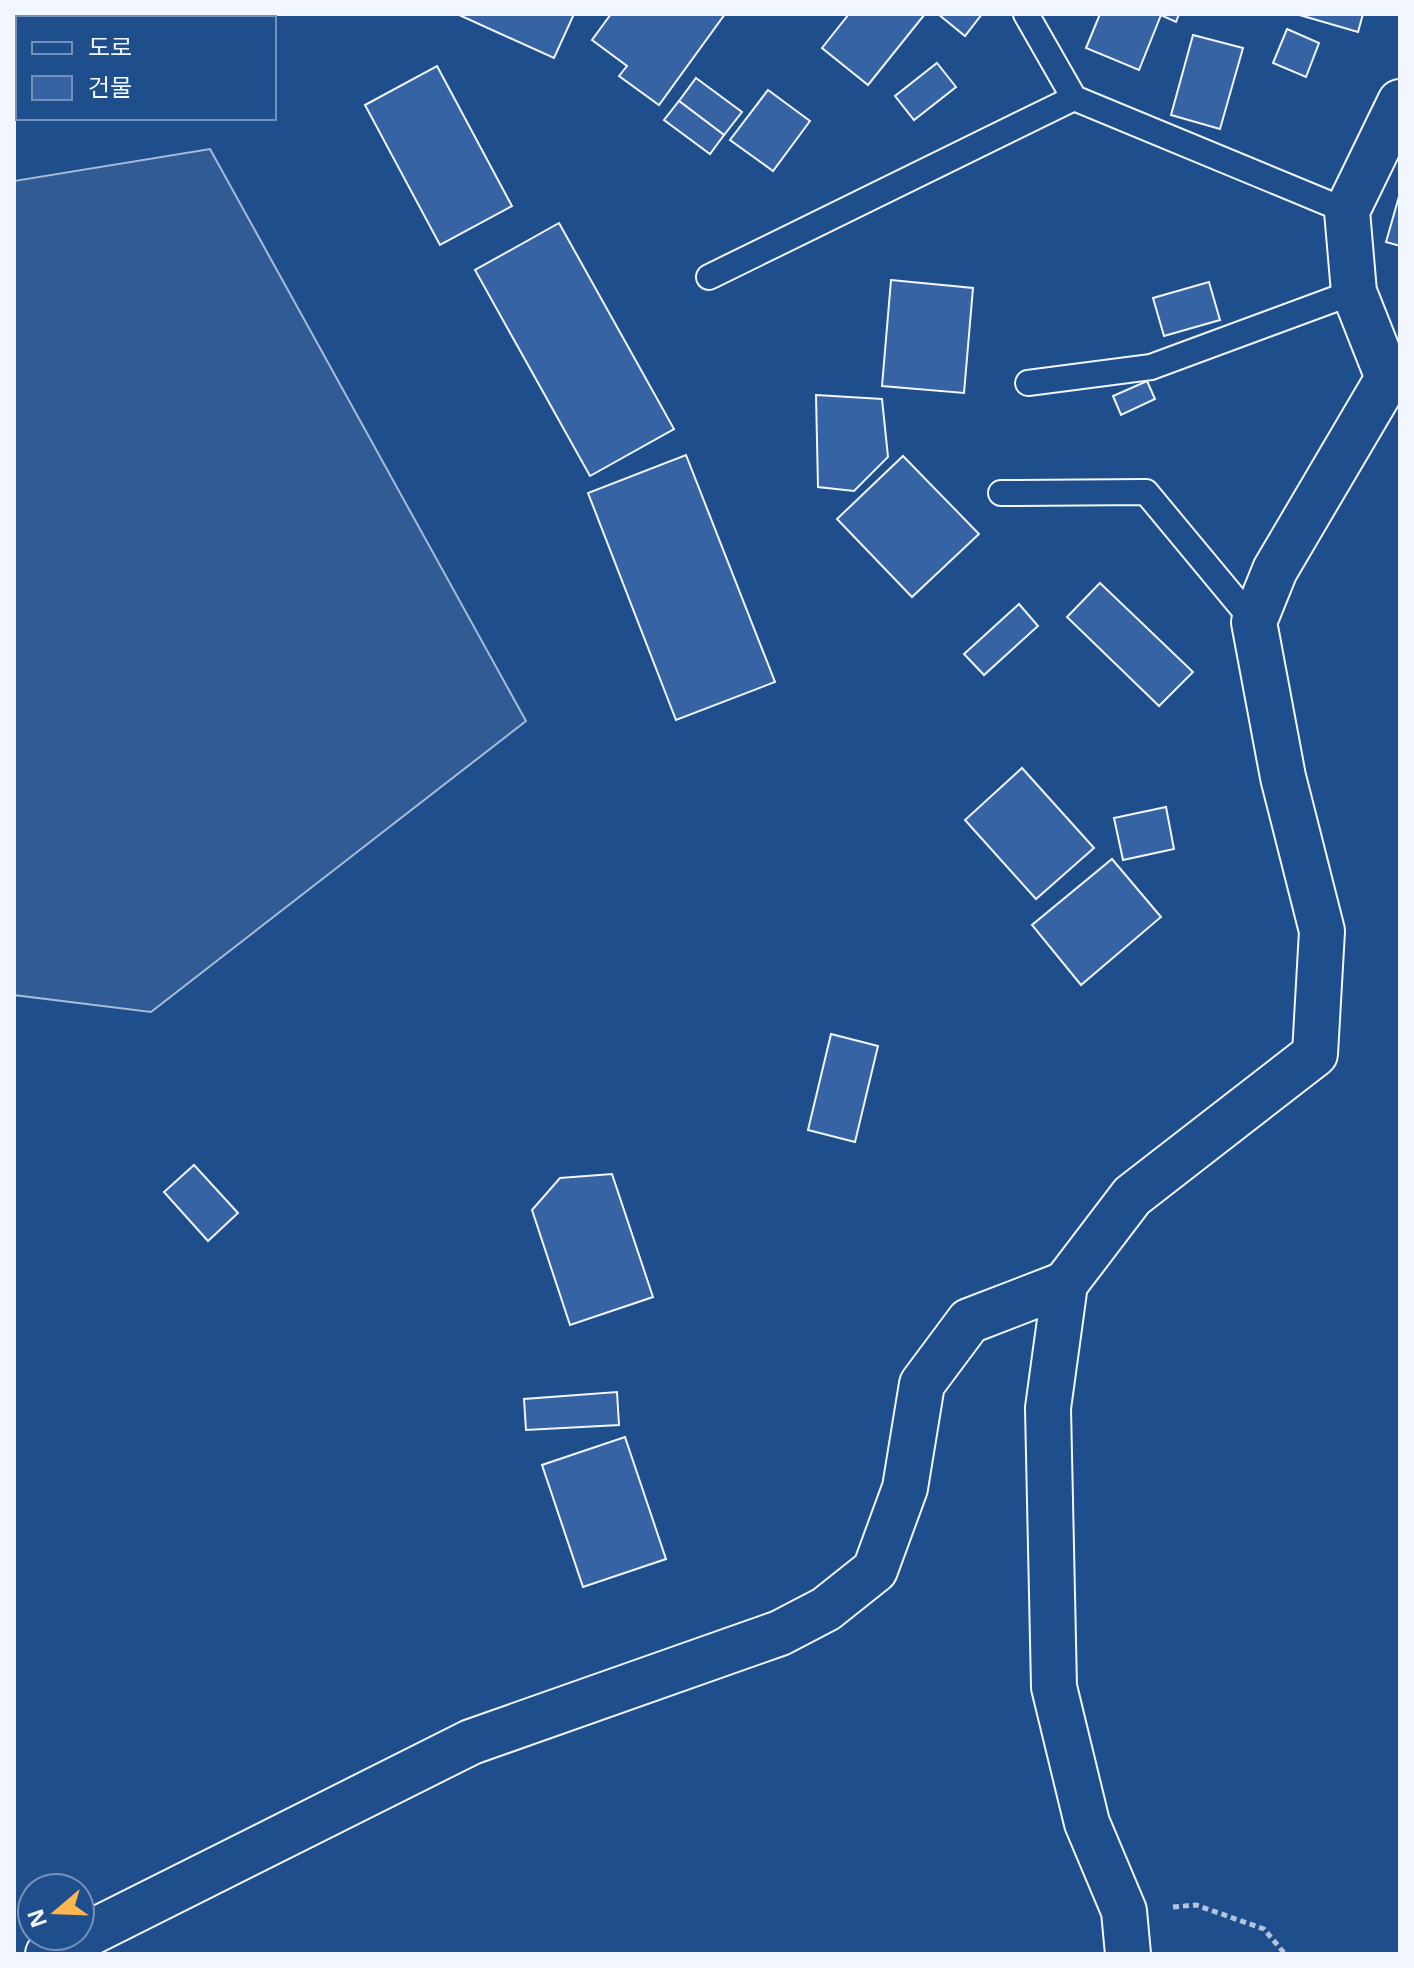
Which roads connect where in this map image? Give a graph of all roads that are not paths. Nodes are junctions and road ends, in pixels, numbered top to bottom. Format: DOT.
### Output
graph roads {
  1 [pos="1026,14"];
  2 [pos="1074,98"];
  3 [pos="1400,102"];
  4 [pos="1347,211"];
  5 [pos="709,277"];
  6 [pos="1354,292"];
  7 [pos="1028,383"];
  8 [pos="1001,493"];
  9 [pos="1254,622"];
  10 [pos="1065,1284"];
  11 [pos="48,1954"];
  12 [pos="1128,1954"];
  1 -- 2 [label="lane"];
  2 -- 4 [label="lane"];
  2 -- 5 [label="lane"];
  3 -- 4 [label="street"];
  4 -- 6 [label="street"];
  6 -- 7 [label="lane"];
  6 -- 9 [label="street"];
  8 -- 9 [label="lane"];
  9 -- 10 [label="street"];
  10 -- 11 [label="street"];
  10 -- 12 [label="street"];
}
